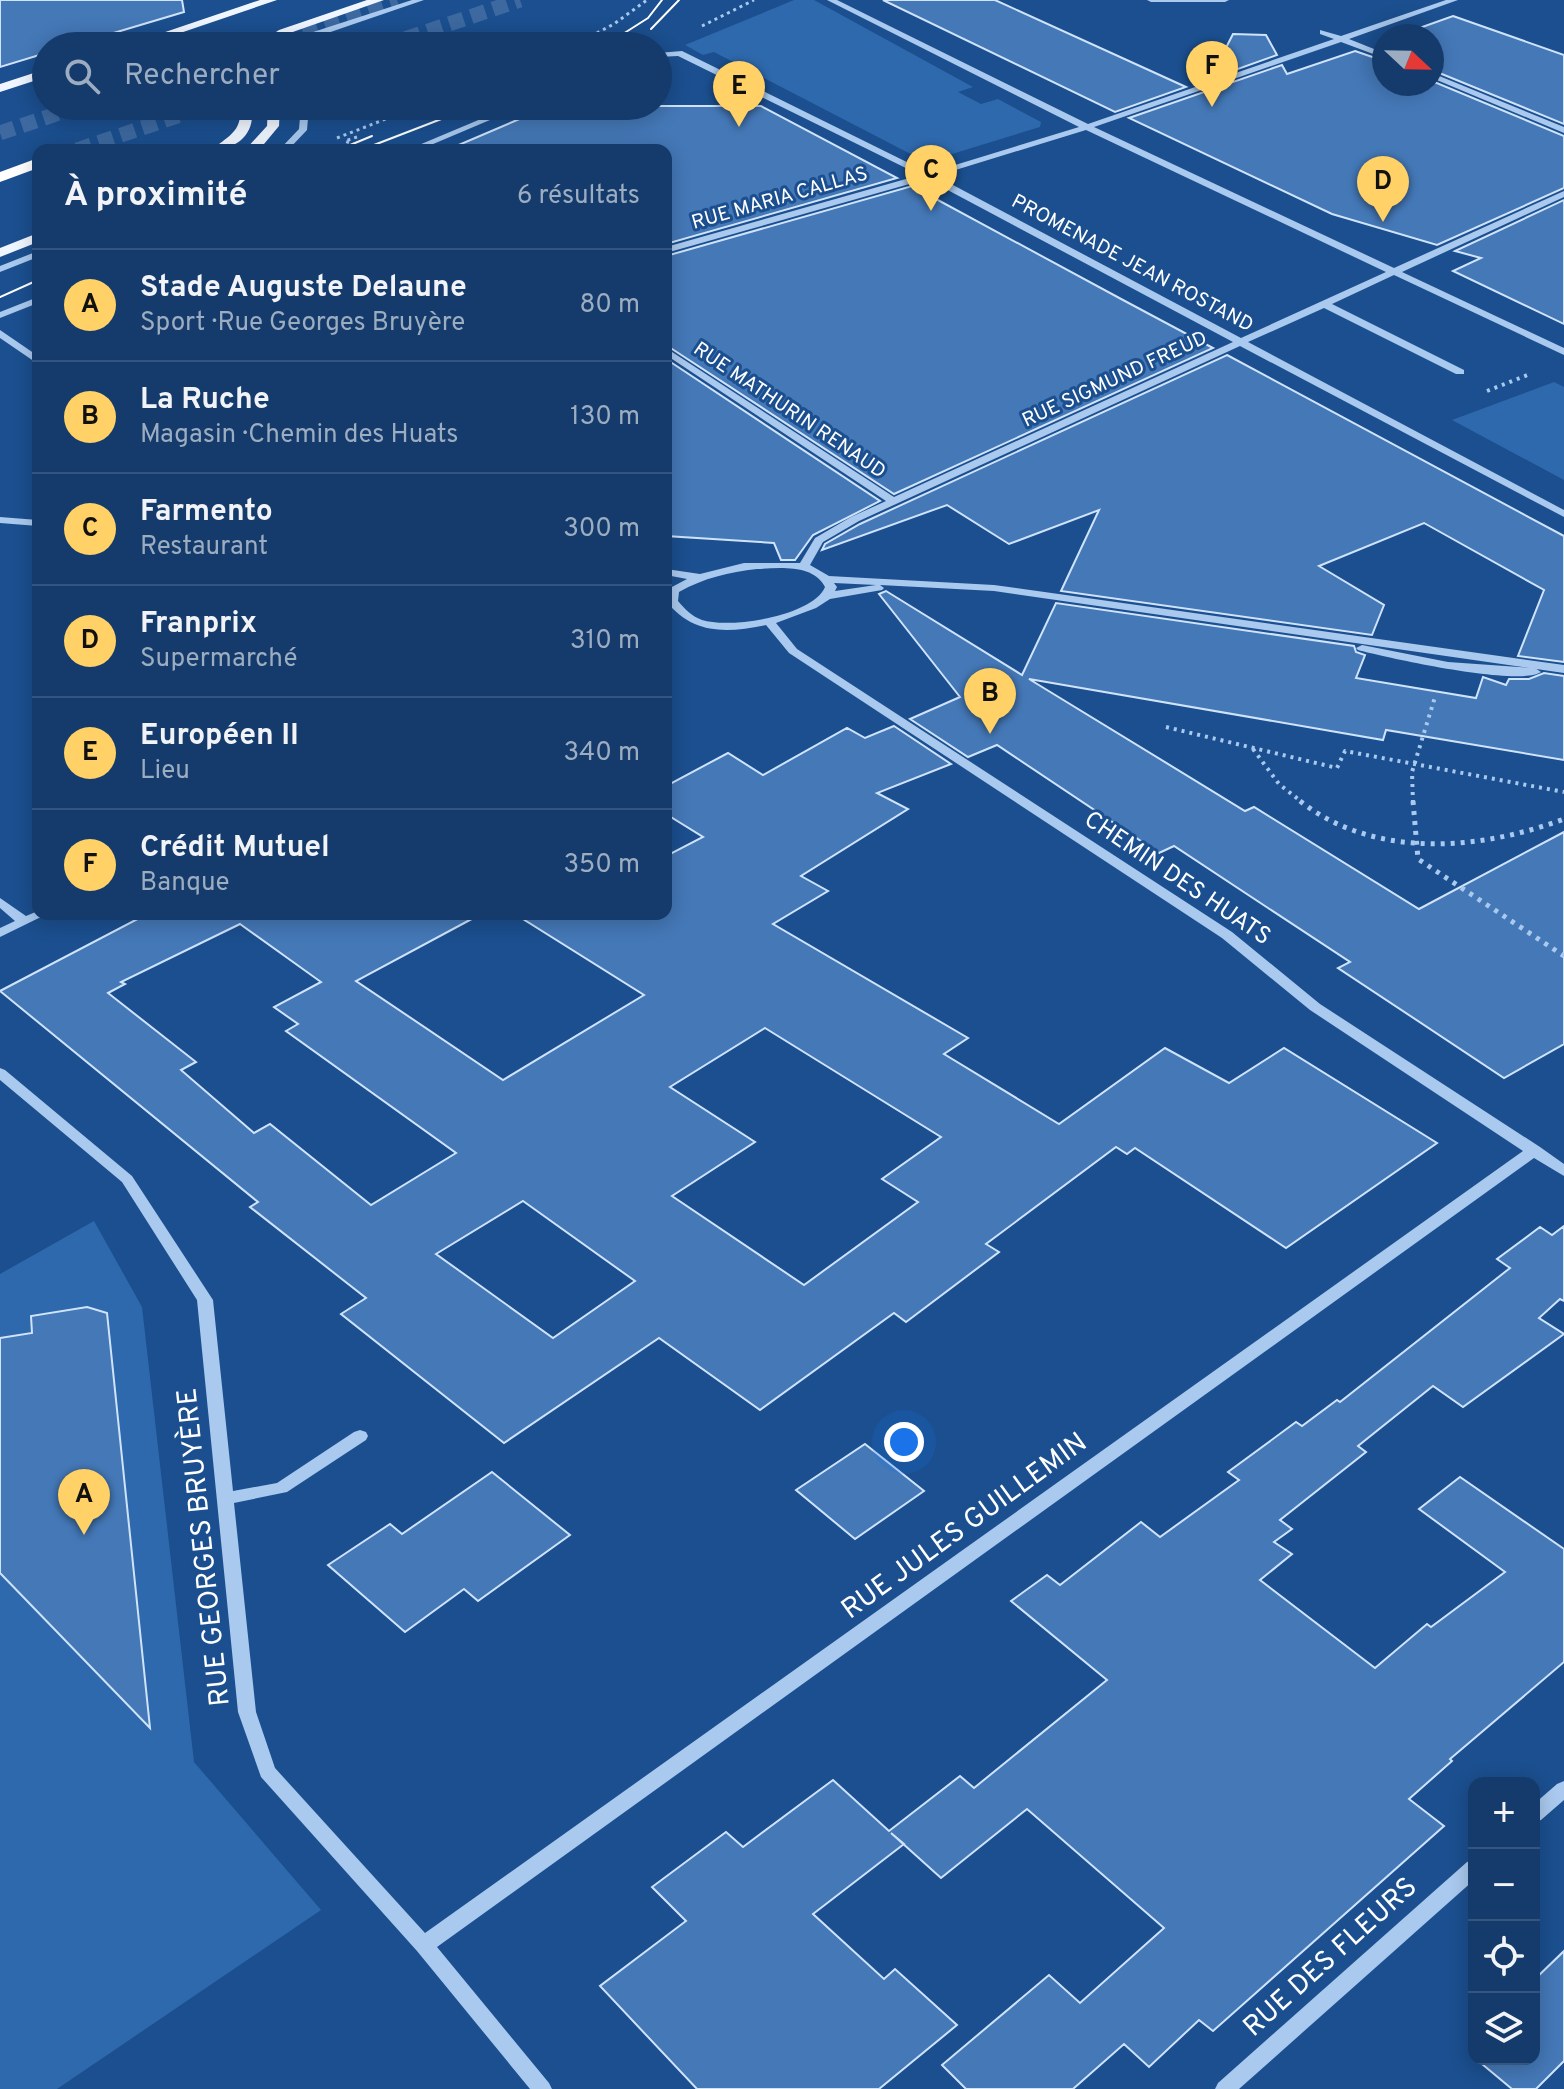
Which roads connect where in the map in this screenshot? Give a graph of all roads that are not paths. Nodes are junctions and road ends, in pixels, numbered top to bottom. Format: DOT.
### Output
graph roads {
  1 [pos="271,0"];
  2 [pos="378,0"];
  3 [pos="420,0"];
  4 [pos="831,0"];
  5 [pos="1151,0"];
  6 [pos="1225,0"];
  7 [pos="1454,0"];
  8 [pos="173,32"];
  9 [pos="283,32"];
  10 [pos="322,32"];
  11 [pos="1323,32"];
  12 [pos="1343,38"];
  13 [pos="1372,51"];
  14 [pos="672,54"];
  15 [pos="32,78"];
  16 [pos="1444,80"];
  17 [pos="32,86"];
  18 [pos="0,89"];
  19 [pos="249,120"];
  20 [pos="276,120"];
  21 [pos="304,120"];
  22 [pos="485,120"];
  23 [pos="1087,127"];
  24 [pos="1564,130"];
  25 [pos="227,144"];
  26 [pos="258,144"];
  27 [pos="289,144"];
  28 [pos="426,144"];
  29 [pos="32,165"];
  30 [pos="928,176"];
  31 [pos="0,177"];
  32 [pos="1564,194"];
  33 [pos="32,240"];
  34 [pos="672,248"];
  35 [pos="0,253"];
  36 [pos="32,256"];
  37 [pos="0,269"];
  38 [pos="1396,271"];
  39 [pos="32,302"];
  40 [pos="1324,304"];
  41 [pos="0,315"];
  42 [pos="0,333"];
  43 [pos="1240,342"];
  44 [pos="1564,352"];
  45 [pos="672,355"];
  46 [pos="32,357"];
  47 [pos="1460,372"];
  48 [pos="893,501"];
  49 [pos="1564,514"];
  50 [pos="0,520"];
  51 [pos="32,523"];
  52 [pos="803,567"];
  53 [pos="672,573"];
  54 [pos="699,577"];
  55 [pos="828,579"];
  56 [pos="904,584"];
  57 [pos="672,588"];
  58 [pos="827,596"];
  59 [pos="672,611"];
  60 [pos="769,621"];
  61 [pos="1319,636"];
  62 [pos="1564,670"];
  63 [pos="0,902"];
  64 [pos="32,918"];
  65 [pos="24,921"];
  66 [pos="0,933"];
  67 [pos="0,1073"];
  68 [pos="1535,1150"];
  69 [pos="1564,1171"];
  70 [pos="360,1436"];
  71 [pos="225,1499"];
  72 [pos="1564,1789"];
  73 [pos="1540,1810"];
  74 [pos="1468,1873"];
  75 [pos="424,1945"];
  76 [pos="542,2089"];
  77 [pos="1225,2089"];
  1 -- 8 [label="main road"];
  2 -- 9 [label="main road"];
  3 -- 10 [label="street"];
  4 -- 23 [label="street"];
  5 -- 6 [label="street"];
  7 -- 12 [label="street, RUE MARIA CALLAS"];
  11 -- 12 [label="street"];
  12 -- 13 [label="street"];
  12 -- 23 [label="street, RUE MARIA CALLAS"];
  14 -- 30 [label="street, PROMENADE JEAN ROSTAND"];
  15 -- 18 [label="main road"];
  16 -- 24 [label="street"];
  17 -- 18 [label="main road"];
  19 -- 25 [label="main road"];
  20 -- 26 [label="main road"];
  21 -- 27 [label="street"];
  22 -- 28 [label="street"];
  23 -- 30 [label="street, RUE MARIA CALLAS"];
  23 -- 38 [label="street"];
  29 -- 31 [label="highway"];
  30 -- 34 [label="street, RUE MARIA CALLAS"];
  30 -- 43 [label="street, PROMENADE JEAN ROSTAND"];
  32 -- 38 [label="street, RUE SIGMUND FREUD"];
  33 -- 35 [label="main road"];
  36 -- 37 [label="street"];
  38 -- 40 [label="street, RUE SIGMUND FREUD"];
  38 -- 44 [label="street"];
  39 -- 41 [label="street"];
  40 -- 43 [label="street, RUE SIGMUND FREUD"];
  40 -- 47 [label="street"];
  42 -- 46 [label="street"];
  43 -- 48 [label="street, RUE SIGMUND FREUD"];
  43 -- 49 [label="street, PROMENADE JEAN ROSTAND"];
  45 -- 48 [label="street, RUE MATHURIN RENAUD"];
  48 -- 52 [label="street, RUE SIGMUND FREUD"];
  50 -- 51 [label="street"];
  52 -- 54 [label="street"];
  52 -- 55 [label="street"];
  53 -- 54 [label="street"];
  54 -- 57 [label="street"];
  55 -- 56 [label="street"];
  55 -- 58 [label="street"];
  56 -- 58 [label="street"];
  56 -- 61 [label="street"];
  58 -- 60 [label="street"];
  59 -- 60 [label="street"];
  60 -- 68 [label="street, CHEMIN DES HUATS"];
  61 -- 62 [label="street"];
  61 -- 62 [label="street"];
  63 -- 65 [label="street"];
  64 -- 65 [label="street"];
  65 -- 66 [label="street"];
  67 -- 71 [label="street, RUE GEORGES BRUYÈRE"];
  68 -- 69 [label="street, CHEMIN DES HUATS"];
  68 -- 75 [label="street, RUE JULES GUILLEMIN"];
  70 -- 71 [label="street"];
  71 -- 75 [label="street, RUE GEORGES BRUYÈRE"];
  72 -- 73 [label="street"];
  74 -- 77 [label="street, RUE DES FLEURS"];
  75 -- 76 [label="street, RUE GEORGES BRUYÈRE"];
}
